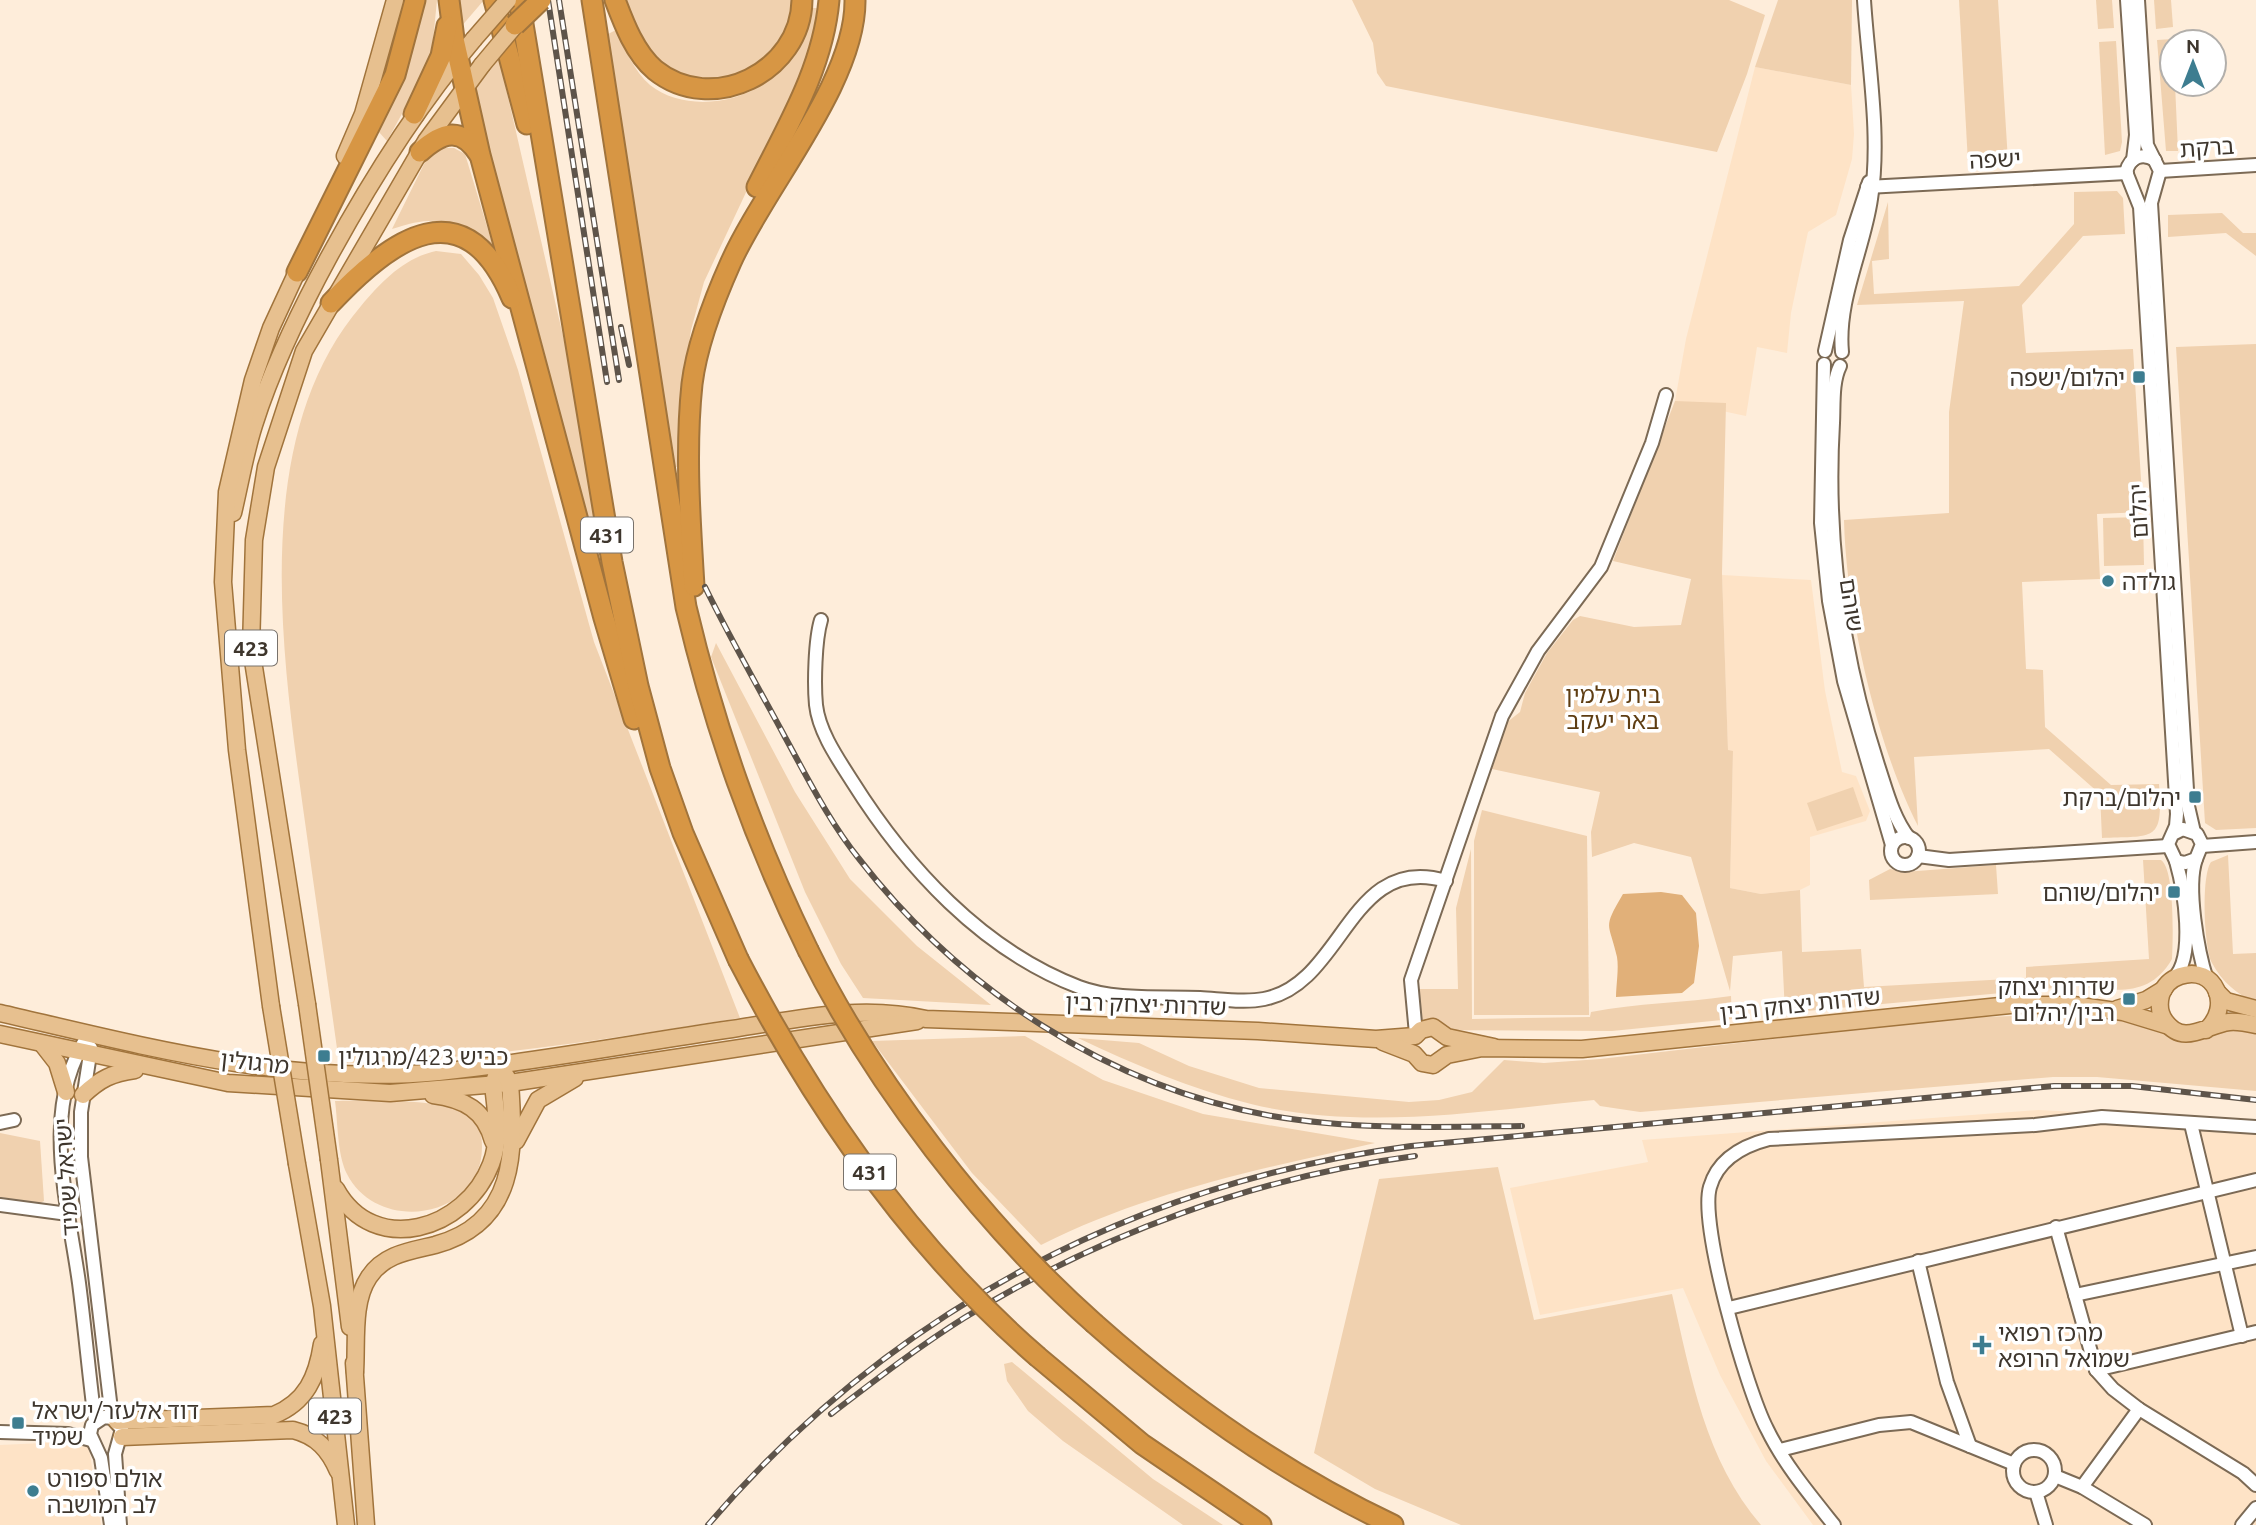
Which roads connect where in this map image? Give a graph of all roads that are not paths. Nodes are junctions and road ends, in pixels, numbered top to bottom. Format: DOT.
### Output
graph roads {
  1 [pos="395,0"];
  2 [pos="415,0"];
  3 [pos="449,0"];
  4 [pos="494,0"];
  5 [pos="508,0"];
  6 [pos="519,0"];
  7 [pos="539,0"];
  8 [pos="592,0"];
  9 [pos="615,0"];
  10 [pos="802,0"];
  11 [pos="829,0"];
  12 [pos="855,0"];
  13 [pos="1864,0"];
  14 [pos="2127,0"];
  15 [pos="2138,0"];
  16 [pos="515,25"];
  17 [pos="458,58"];
  18 [pos="464,86"];
  19 [pos="414,114"];
  20 [pos="420,152"];
  21 [pos="480,155"];
  22 [pos="2133,160"];
  23 [pos="2256,165"];
  24 [pos="2158,166"];
  25 [pos="2127,173"];
  26 [pos="2155,186"];
  27 [pos="1870,187"];
  28 [pos="2133,187"];
  29 [pos="297,272"];
  30 [pos="564,284"];
  31 [pos="331,303"];
  32 [pos="1825,357"];
  33 [pos="1841,359"];
  34 [pos="537,362"];
  35 [pos="695,369"];
  36 [pos="1666,395"];
  37 [pos="226,546"];
  38 [pos="821,620"];
  39 [pos="697,653"];
  40 [pos="2194,832"];
  41 [pos="683,833"];
  42 [pos="1909,838"];
  43 [pos="2170,840"];
  44 [pos="2256,842"];
  45 [pos="1892,845"];
  46 [pos="2202,846"];
  47 [pos="1918,856"];
  48 [pos="2196,859"];
  49 [pos="2176,860"];
  50 [pos="1446,881"];
  51 [pos="1411,980"];
  52 [pos="2168,984"];
  53 [pos="2212,986"];
  54 [pos="2256,1009"];
  55 [pos="2111,1010"];
  56 [pos="0,1013"];
  57 [pos="926,1020"];
  58 [pos="2256,1025"];
  59 [pos="2169,1026"];
  60 [pos="1433,1027"];
  61 [pos="2206,1030"];
  62 [pos="0,1034"];
  63 [pos="89,1034"];
  64 [pos="1415,1035"];
  65 [pos="1447,1037"];
  66 [pos="1364,1038"];
  67 [pos="43,1045"];
  68 [pos="1494,1047"];
  69 [pos="85,1054"];
  70 [pos="1414,1054"];
  71 [pos="1447,1055"];
  72 [pos="499,1064"];
  73 [pos="148,1068"];
  74 [pos="601,1069"];
  75 [pos="510,1083"];
  76 [pos="493,1085"];
  77 [pos="66,1092"];
  78 [pos="410,1093"];
  79 [pos="83,1095"];
  80 [pos="14,1120"];
  81 [pos="0,1122"];
  82 [pos="2191,1124"];
  83 [pos="2256,1127"];
  84 [pos="514,1146"];
  85 [pos="494,1156"];
  86 [pos="2256,1180"];
  87 [pos="332,1184"];
  88 [pos="2205,1192"];
  89 [pos="0,1205"];
  90 [pos="68,1214"];
  91 [pos="2056,1227"];
  92 [pos="2256,1257"];
  93 [pos="1918,1261"];
  94 [pos="2223,1264"];
  95 [pos="2075,1295"];
  96 [pos="322,1306"];
  97 [pos="1729,1308"];
  98 [pos="2256,1332"];
  99 [pos="2242,1336"];
  100 [pos="2096,1370"];
  101 [pos="355,1371"];
  102 [pos="2139,1409"];
  103 [pos="117,1430"];
  104 [pos="0,1432"];
  105 [pos="93,1433"];
  106 [pos="1970,1446"];
  107 [pos="1780,1450"];
  108 [pos="2014,1464"];
  109 [pos="2054,1476"];
  110 [pos="342,1483"];
  111 [pos="2256,1485"];
  112 [pos="2082,1487"];
  113 [pos="2036,1492"];
  114 [pos="2256,1508"];
  115 [pos="111,1525"];
  116 [pos="120,1525"];
  117 [pos="346,1525"];
  118 [pos="366,1525"];
  119 [pos="1261,1525"];
  120 [pos="1392,1525"];
  121 [pos="1834,1525"];
  122 [pos="2046,1525"];
  123 [pos="2145,1525"];
  124 [pos="2242,1525"];
  1 -- 29 [label="main road"];
  2 -- 29 [label="highway"];
  3 -- 17 [label="highway"];
  3 -- 19 [label="highway"];
  4 -- 30 [label="highway"];
  5 -- 17 [label="main road, 423, bridge"];
  6 -- 30 [label="highway, 431"];
  7 -- 16 [label="highway, bridge"];
  8 -- 39 [label="highway"];
  9 -- 10 [label="highway"];
  11 -- 35 [label="highway"];
  12 -- 35 [label="highway"];
  13 -- 27 [label="street, שוהם"];
  14 -- 22 [label="street"];
  15 -- 24 [label="street"];
  16 -- 18 [label="main road, 423, bridge"];
  17 -- 18 [label="highway"];
  17 -- 19 [label="main road, 423"];
  18 -- 20 [label="main road, 423"];
  18 -- 21 [label="highway"];
  19 -- 37 [label="main road, 423"];
  20 -- 21 [label="highway"];
  20 -- 31 [label="main road, 423"];
  21 -- 34 [label="highway"];
  22 -- 24 [label="street"];
  22 -- 25 [label="street"];
  23 -- 24 [label="street, ברקת"];
  24 -- 26 [label="street"];
  25 -- 27 [label="street, ישפה"];
  25 -- 28 [label="street"];
  26 -- 28 [label="street"];
  26 -- 40 [label="street, יהלום"];
  27 -- 32 [label="street, שוהם"];
  27 -- 33 [label="street, שוהם"];
  28 -- 43 [label="street, יהלום"];
  29 -- 37 [label="main road"];
  30 -- 41 [label="highway, 431"];
  31 -- 34 [label="highway"];
  31 -- 87 [label="main road, 423, bridge"];
  32 -- 33 [label="street"];
  32 -- 33 [label="street"];
  32 -- 45 [label="street, שוהם"];
  33 -- 42 [label="street, שוהם"];
  34 -- 41 [label="highway"];
  35 -- 39 [label="highway"];
  36 -- 50 [label="street"];
  37 -- 96 [label="main road, 423, bridge"];
  38 -- 50 [label="street"];
  39 -- 120 [label="highway, bridge"];
  40 -- 43 [label="street"];
  40 -- 46 [label="street"];
  41 -- 119 [label="highway, 431, bridge"];
  42 -- 45 [label="street"];
  42 -- 47 [label="street"];
  43 -- 47 [label="street"];
  43 -- 49 [label="street"];
  44 -- 46 [label="street"];
  45 -- 47 [label="street"];
  46 -- 48 [label="street"];
  48 -- 49 [label="street"];
  48 -- 53 [label="street"];
  49 -- 52 [label="street"];
  50 -- 51 [label="street"];
  51 -- 60 [label="street"];
  51 -- 64 [label="street"];
  52 -- 53 [label="main road"];
  52 -- 55 [label="main road, שדרות יצחק רבין"];
  52 -- 59 [label="main road"];
  53 -- 54 [label="main road"];
  53 -- 61 [label="main road"];
  55 -- 59 [label="main road, שדרות יצחק רבין"];
  55 -- 68 [label="main road, שדרות יצחק רבין"];
  56 -- 63 [label="main road, מרגולין"];
  57 -- 66 [label="main road, שדרות יצחק רבין"];
  57 -- 72 [label="main road, שדרות יצחק רבין"];
  57 -- 74 [label="main road, שדרות יצחק רבין"];
  58 -- 61 [label="main road"];
  59 -- 61 [label="main road"];
  60 -- 64 [label="main road, שדרות יצחק רבין"];
  60 -- 65 [label="main road, שדרות יצחק רבין"];
  62 -- 67 [label="main road, מרגולין"];
  63 -- 69 [label="street, ישראל שמיד"];
  63 -- 72 [label="main road, מרגולין"];
  64 -- 66 [label="main road, שדרות יצחק רבין"];
  64 -- 70 [label="main road"];
  65 -- 68 [label="main road, שדרות יצחק רבין"];
  65 -- 71 [label="main road"];
  66 -- 70 [label="main road, שדרות יצחק רבין"];
  67 -- 69 [label="main road, מרגולין"];
  67 -- 77 [label="main road"];
  68 -- 71 [label="main road, שדרות יצחק רבין"];
  69 -- 73 [label="main road, מרגולין"];
  69 -- 77 [label="street, ישראל שמיד"];
  69 -- 79 [label="street, ישראל שמיד"];
  70 -- 71 [label="main road, שדרות יצחק רבין"];
  72 -- 75 [label="main road"];
  72 -- 76 [label="main road"];
  73 -- 78 [label="main road, מרגולין"];
  73 -- 79 [label="main road"];
  74 -- 75 [label="main road, שדרות יצחק רבין"];
  74 -- 84 [label="main road"];
  75 -- 76 [label="main road, מרגולין"];
  75 -- 84 [label="main road"];
  76 -- 78 [label="main road, מרגולין"];
  76 -- 85 [label="main road"];
  77 -- 90 [label="street, ישראל שמיד"];
  78 -- 85 [label="main road"];
  79 -- 103 [label="street, ישראל שמיד"];
  80 -- 81 [label="street"];
  82 -- 83 [label="street"];
  82 -- 88 [label="street"];
  82 -- 97 [label="street"];
  84 -- 101 [label="main road"];
  85 -- 87 [label="main road"];
  86 -- 88 [label="street"];
  87 -- 101 [label="main road, 423"];
  88 -- 91 [label="street"];
  88 -- 94 [label="street"];
  89 -- 90 [label="street"];
  90 -- 105 [label="street, ישראל שמיד"];
  91 -- 93 [label="street"];
  91 -- 95 [label="street"];
  92 -- 94 [label="street"];
  93 -- 97 [label="street"];
  93 -- 106 [label="street"];
  94 -- 95 [label="street"];
  94 -- 99 [label="street"];
  95 -- 100 [label="street"];
  96 -- 103 [label="main road"];
  96 -- 110 [label="main road, 423"];
  97 -- 107 [label="street"];
  98 -- 99 [label="street"];
  99 -- 100 [label="street"];
  100 -- 102 [label="street"];
  101 -- 118 [label="main road, 423"];
  102 -- 111 [label="street"];
  102 -- 112 [label="street"];
  103 -- 105 [label="street"];
  103 -- 105 [label="street"];
  103 -- 110 [label="main road"];
  103 -- 116 [label="street, ישראל שמיד"];
  104 -- 105 [label="street"];
  105 -- 115 [label="street, ישראל שמיד"];
  106 -- 107 [label="street"];
  106 -- 108 [label="street"];
  107 -- 121 [label="street"];
  108 -- 109 [label="street"];
  108 -- 113 [label="street"];
  109 -- 112 [label="street"];
  109 -- 113 [label="street"];
  110 -- 117 [label="main road, 423"];
  112 -- 123 [label="street"];
  113 -- 122 [label="street"];
  114 -- 124 [label="street"];
}
